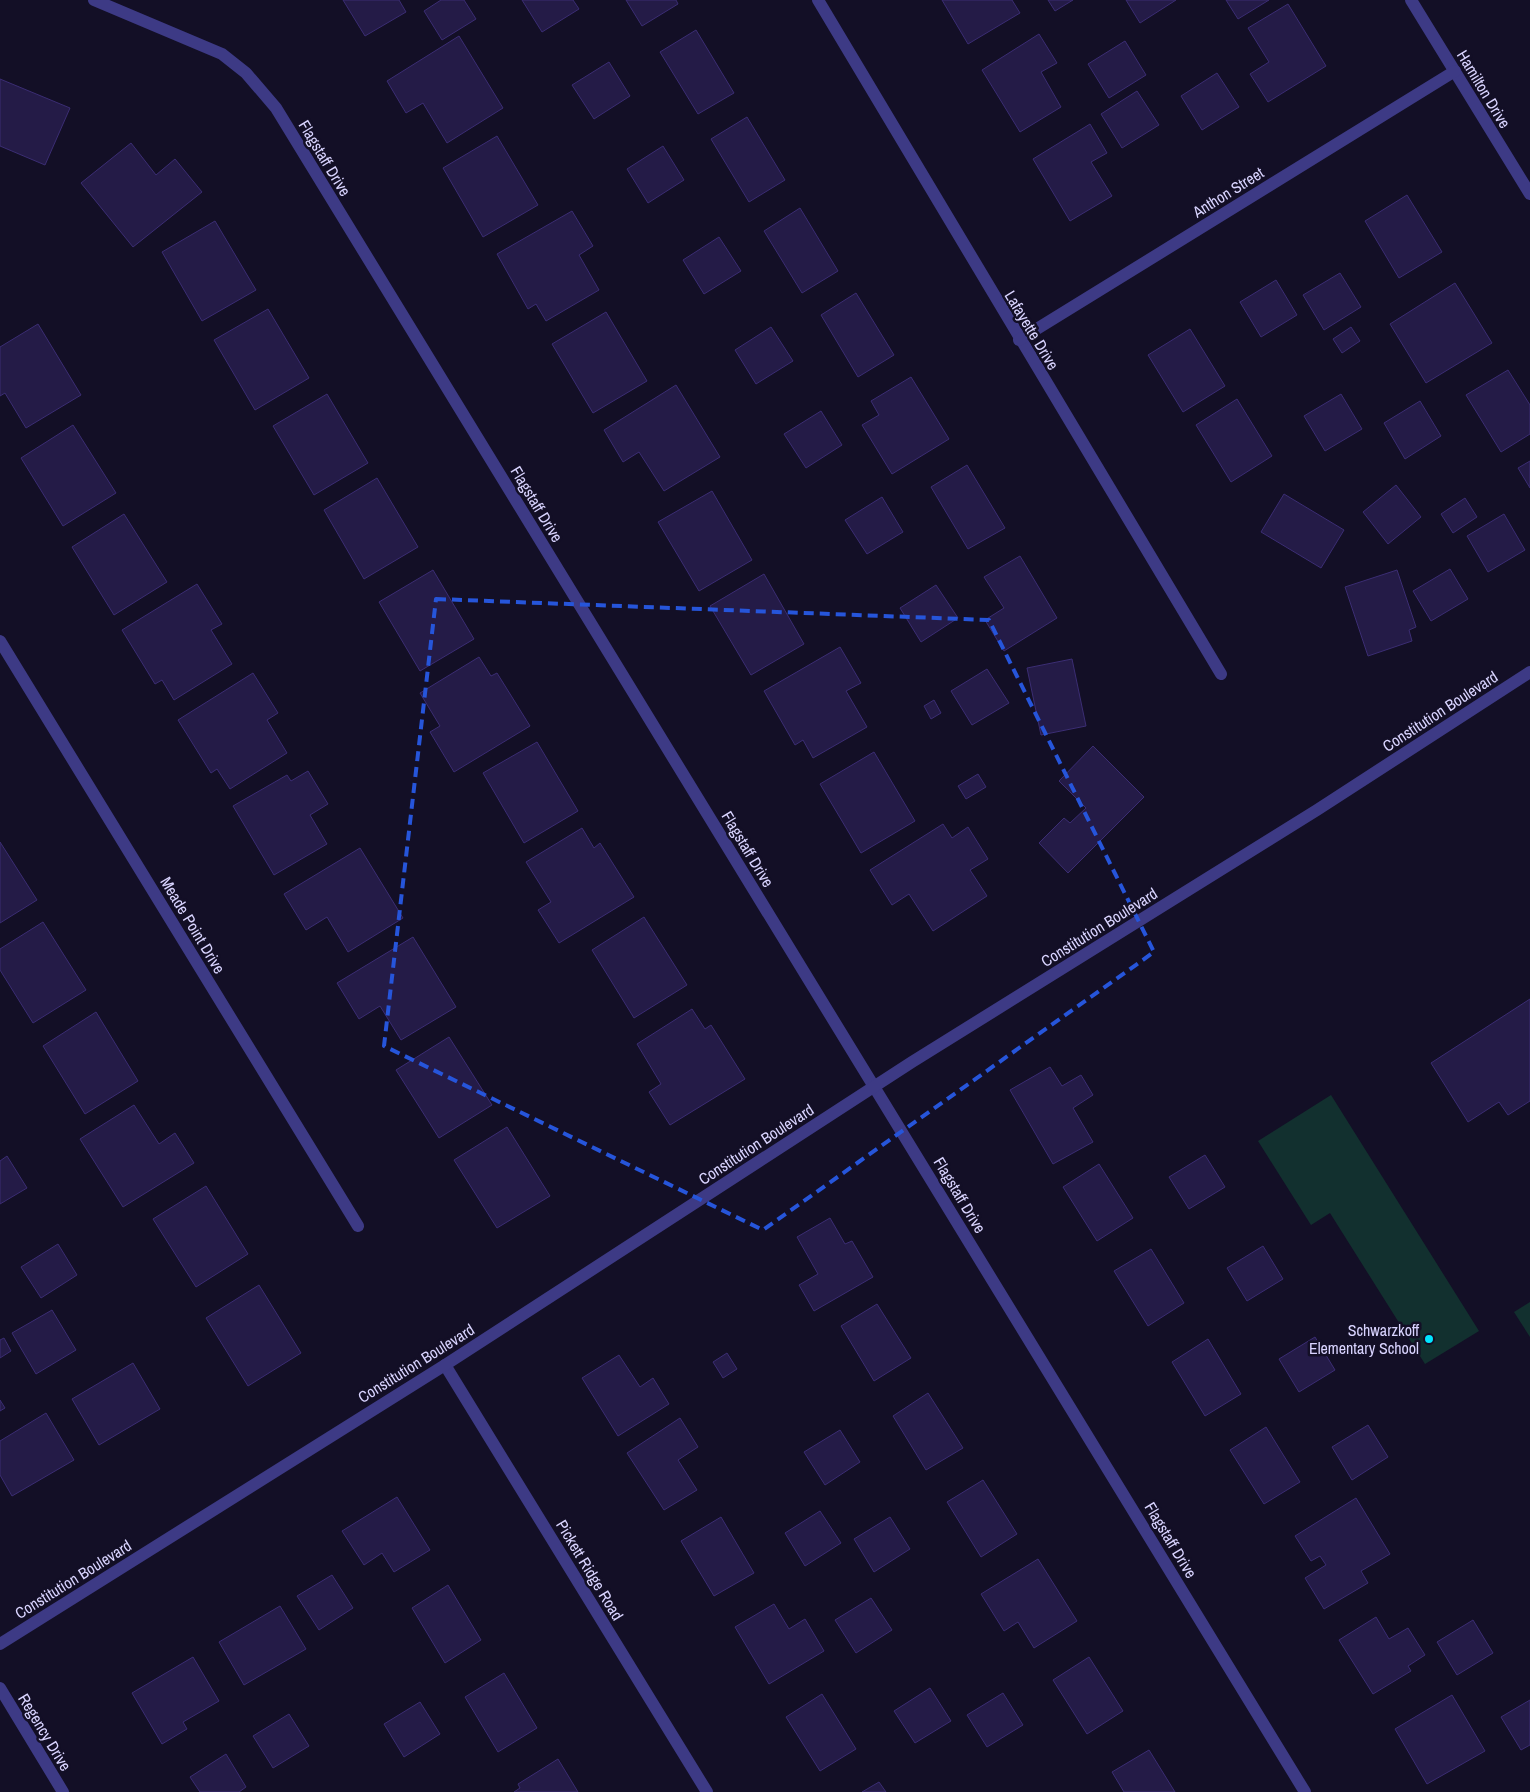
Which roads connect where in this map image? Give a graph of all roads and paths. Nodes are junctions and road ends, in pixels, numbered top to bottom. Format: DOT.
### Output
graph roads {
  1 [pos="94,0"];
  2 [pos="818,0"];
  3 [pos="1411,0"];
  4 [pos="1454,71"];
  5 [pos="1530,194"];
  6 [pos="1019,340"];
  7 [pos="0,641"];
  8 [pos="1530,672"];
  9 [pos="1221,674"];
  10 [pos="875,1087"];
  11 [pos="358,1226"];
  12 [pos="445,1365"];
  13 [pos="0,1644"];
  14 [pos="0,1688"];
  15 [pos="63,1792"];
  16 [pos="707,1792"];
  17 [pos="1305,1792"];
  1 -- 10 [label="street, Flagstaff Drive"];
  2 -- 6 [label="street, Lafayette Drive"];
  3 -- 4 [label="street, Hamilton Drive"];
  4 -- 5 [label="street, Hamilton Drive"];
  4 -- 6 [label="street, Anthon Street"];
  6 -- 9 [label="street, Lafayette Drive"];
  7 -- 11 [label="street, Meade Point Drive"];
  8 -- 10 [label="street, Constitution Boulevard"];
  10 -- 12 [label="street, Constitution Boulevard"];
  10 -- 17 [label="street, Flagstaff Drive"];
  12 -- 13 [label="street, Constitution Boulevard"];
  12 -- 16 [label="street, Pickett Ridge Road"];
  14 -- 15 [label="street, Regency Drive"];
}
